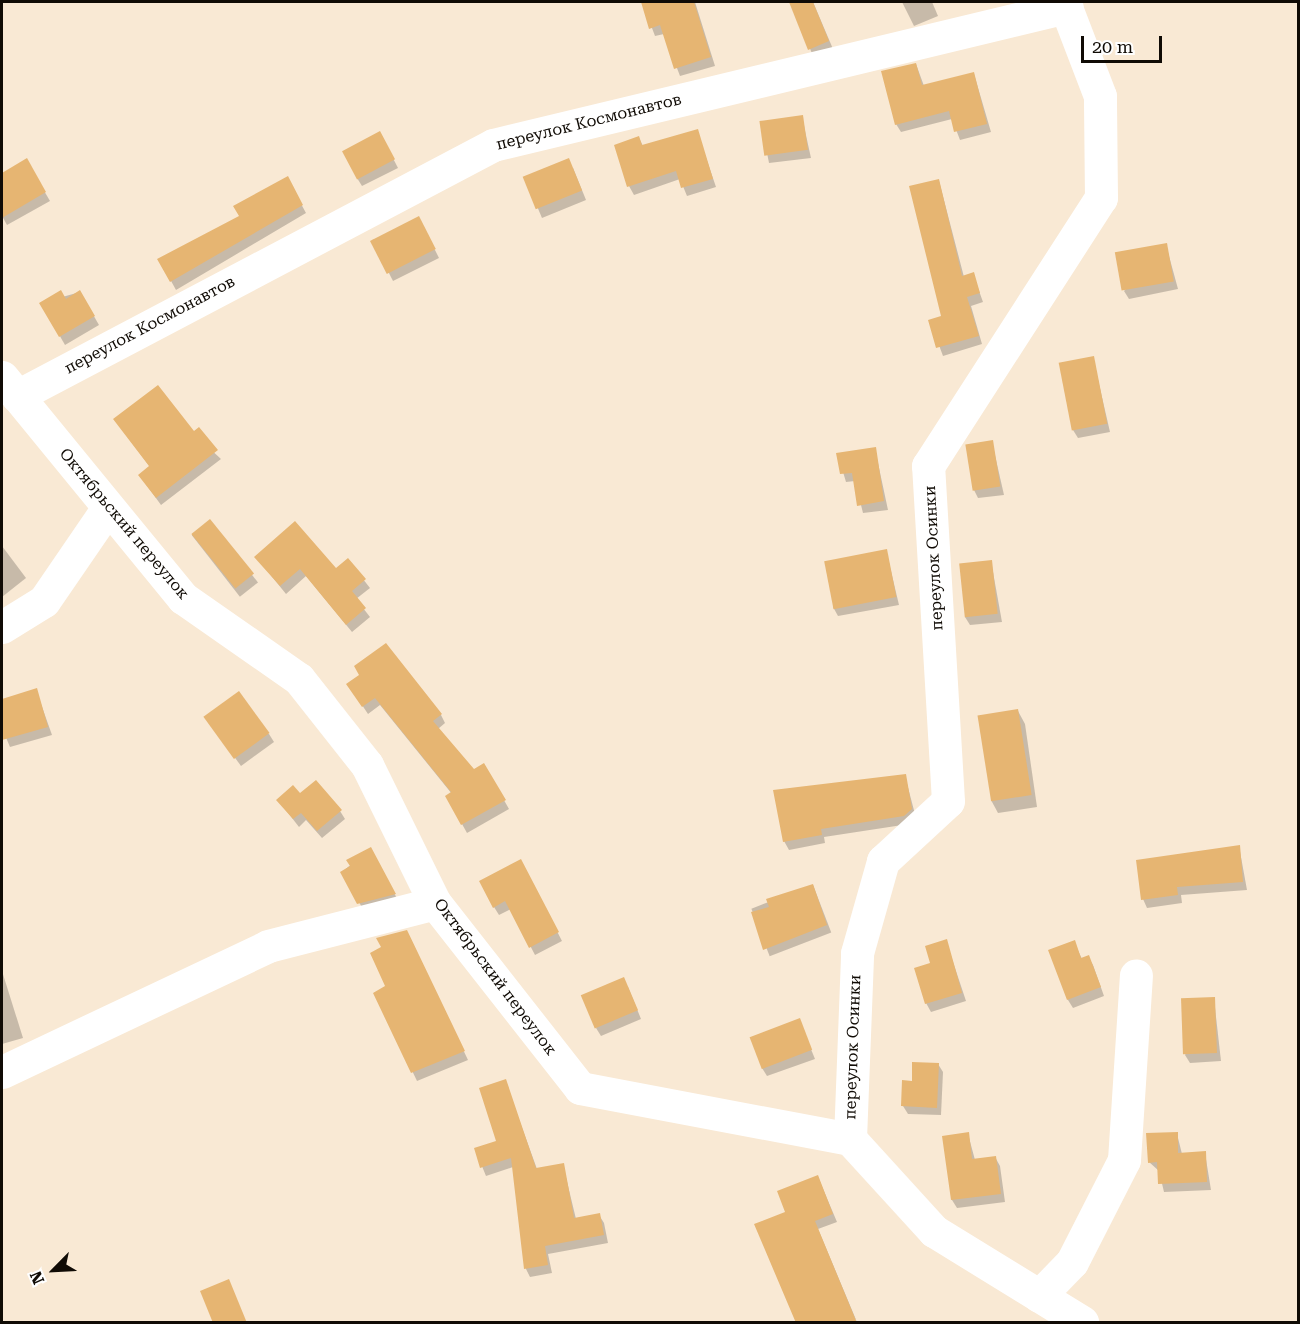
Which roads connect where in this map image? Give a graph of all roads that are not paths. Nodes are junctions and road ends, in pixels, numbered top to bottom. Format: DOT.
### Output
graph roads {
  1 [pos="1066,4"];
  2 [pos="9,387"];
  3 [pos="107,509"];
  4 [pos="2,627"];
  5 [pos="435,903"];
  6 [pos="1136,975"];
  7 [pos="2,1072"];
  8 [pos="850,1139"];
  9 [pos="1040,1296"];
  10 [pos="1082,1323"];
  1 -- 2 [label="street, переулок Космонавтов"];
  1 -- 8 [label="street, переулок Осинки"];
  2 -- 3 [label="street, Октябрьский переулок"];
  3 -- 4 [label="street"];
  3 -- 5 [label="street, Октябрьский переулок"];
  5 -- 7 [label="street"];
  5 -- 8 [label="street, Октябрьский переулок"];
  6 -- 9 [label="street"];
  8 -- 9 [label="street"];
  9 -- 10 [label="street"];
}
